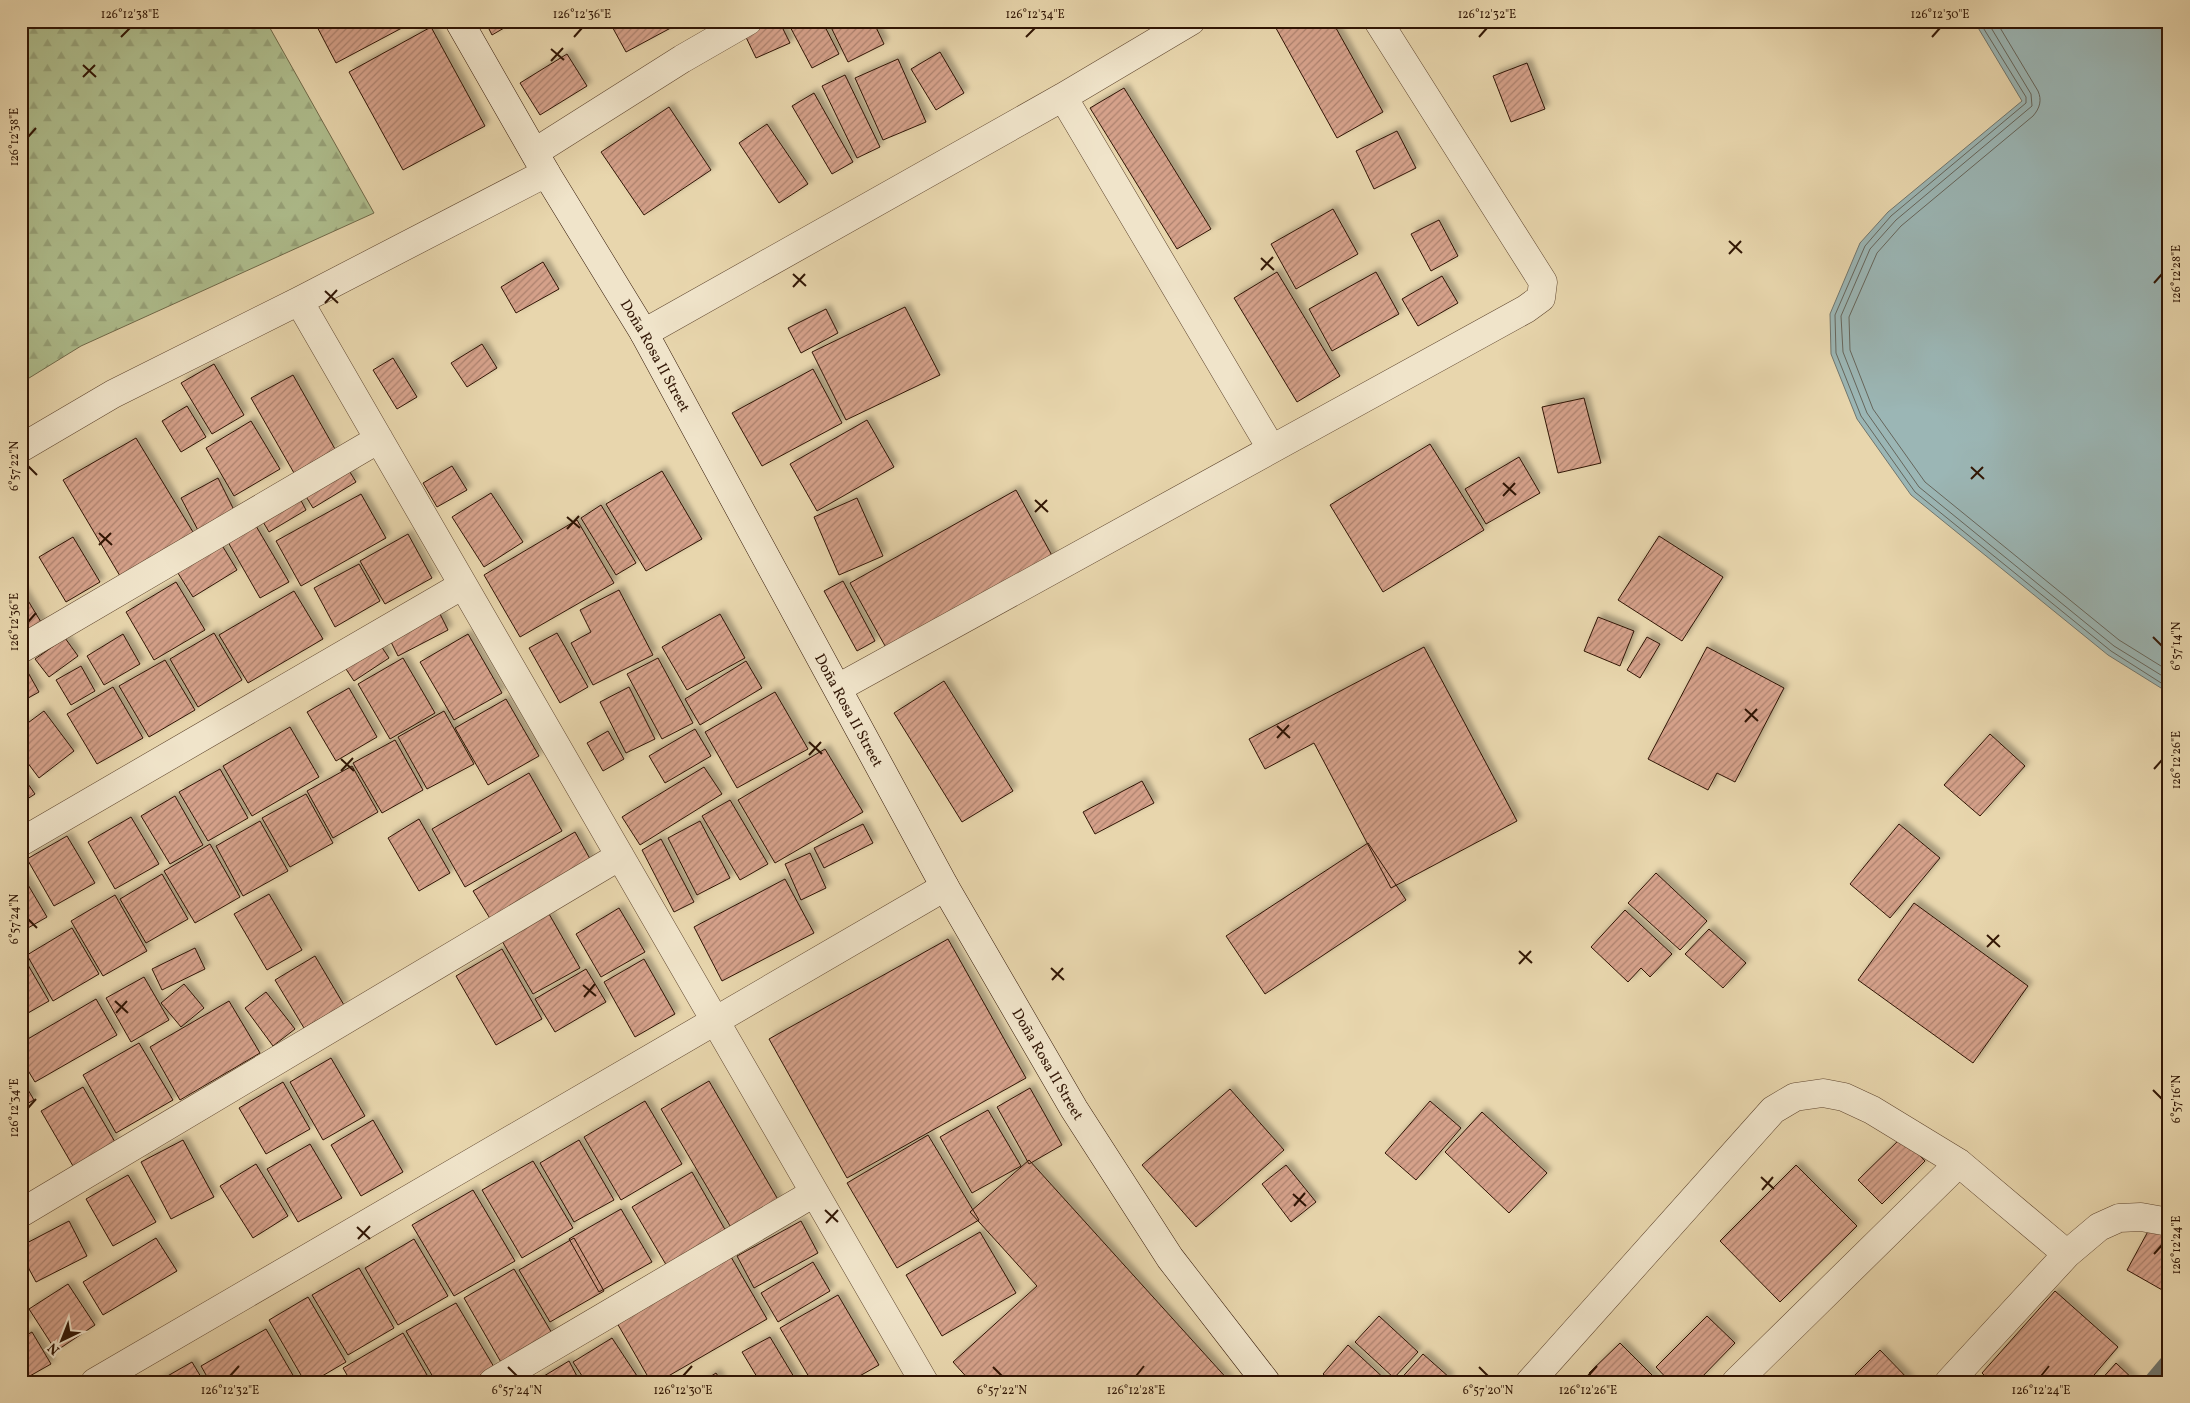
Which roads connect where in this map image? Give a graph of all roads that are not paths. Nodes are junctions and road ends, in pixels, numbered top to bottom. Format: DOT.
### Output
graph roads {
  1 [pos="459,21"];
  2 [pos="748,21"];
  3 [pos="1191,21"];
  4 [pos="1378,21"];
  5 [pos="1063,96"];
  6 [pos="540,162"];
  7 [pos="299,301"];
  8 [pos="644,333"];
  9 [pos="379,439"];
  10 [pos="21,448"];
  11 [pos="1271,448"];
  12 [pos="463,584"];
  13 [pos="21,649"];
  14 [pos="838,688"];
  15 [pos="21,842"];
  16 [pos="620,856"];
  17 [pos="945,887"];
  18 [pos="715,1021"];
  19 [pos="1959,1163"];
  20 [pos="814,1193"];
  21 [pos="21,1212"];
  22 [pos="2169,1222"];
  23 [pos="2067,1254"];
  24 [pos="95,1382"];
  25 [pos="493,1382"];
  26 [pos="924,1382"];
  27 [pos="1266,1382"];
  28 [pos="1530,1382"];
  29 [pos="1736,1382"];
  30 [pos="1949,1382"];
  1 -- 6 [label="street, Doña Rosa II Street"];
  2 -- 6 [label="street"];
  3 -- 5 [label="street"];
  4 -- 11 [label="street"];
  5 -- 8 [label="street"];
  5 -- 11 [label="street"];
  6 -- 7 [label="street"];
  6 -- 8 [label="street, Doña Rosa II Street"];
  7 -- 9 [label="street"];
  7 -- 10 [label="street"];
  8 -- 14 [label="street, Doña Rosa II Street"];
  9 -- 12 [label="street"];
  9 -- 13 [label="street"];
  11 -- 14 [label="street"];
  12 -- 15 [label="street"];
  12 -- 16 [label="street"];
  14 -- 17 [label="street, Doña Rosa II Street"];
  16 -- 18 [label="street"];
  16 -- 21 [label="street"];
  17 -- 18 [label="street"];
  17 -- 27 [label="street, Doña Rosa II Street"];
  18 -- 20 [label="street"];
  18 -- 24 [label="street"];
  19 -- 23 [label="street"];
  19 -- 28 [label="street"];
  19 -- 29 [label="street"];
  20 -- 25 [label="street"];
  20 -- 26 [label="street"];
  22 -- 23 [label="street"];
  23 -- 30 [label="street"];
}
